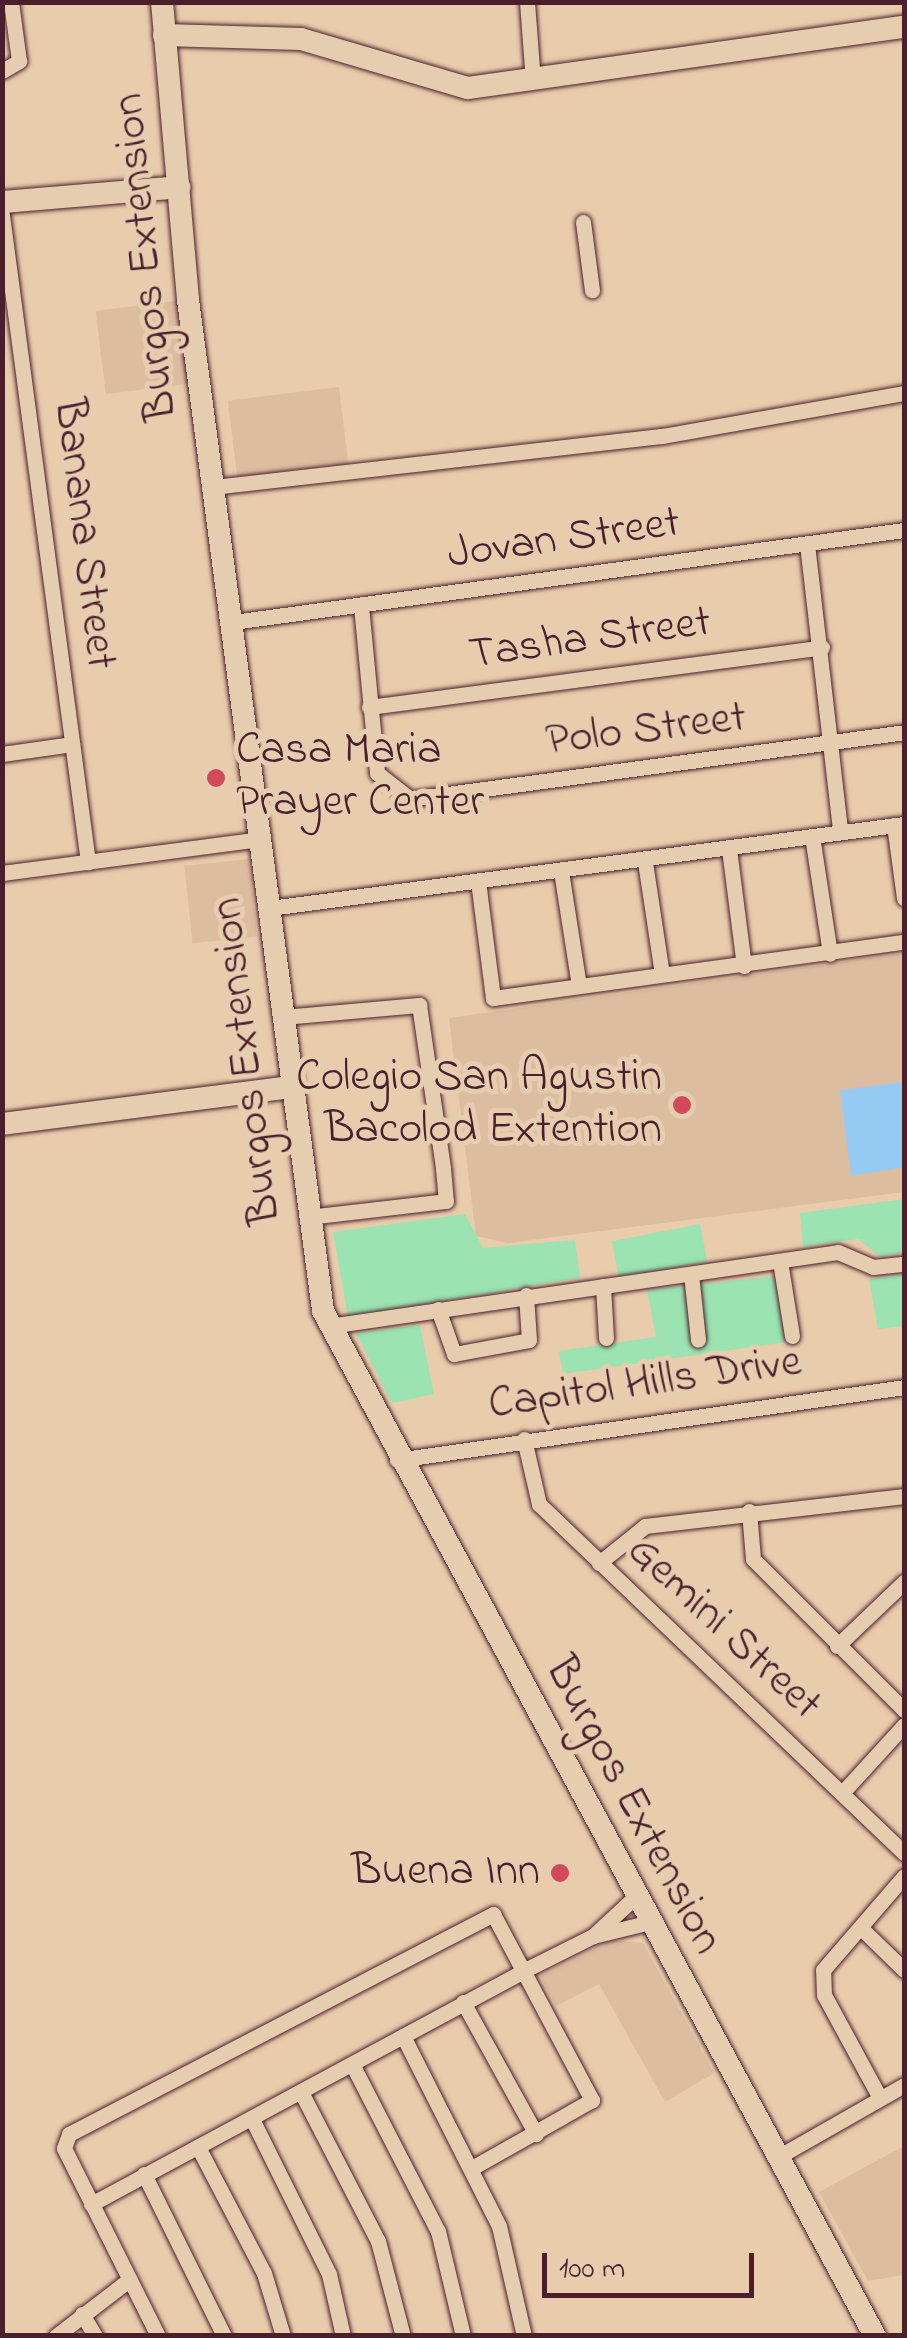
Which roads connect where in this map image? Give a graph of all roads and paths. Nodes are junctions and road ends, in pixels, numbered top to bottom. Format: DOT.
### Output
graph roads {
  1 [pos="10,2"];
  2 [pos="162,2"];
  3 [pos="526,2"];
  4 [pos="904,27"];
  5 [pos="164,34"];
  6 [pos="2,71"];
  7 [pos="533,81"];
  8 [pos="178,188"];
  9 [pos="2,202"];
  10 [pos="2,215"];
  11 [pos="583,222"];
  12 [pos="592,290"];
  13 [pos="9,304"];
  14 [pos="904,394"];
  15 [pos="213,486"];
  16 [pos="904,530"];
  17 [pos="807,544"];
  18 [pos="360,606"];
  19 [pos="233,622"];
  20 [pos="822,647"];
  21 [pos="369,707"];
  22 [pos="904,732"];
  23 [pos="72,744"];
  24 [pos="835,746"];
  25 [pos="2,754"];
  26 [pos="899,824"];
  27 [pos="840,831"];
  28 [pos="812,836"];
  29 [pos="262,839"];
  30 [pos="730,849"];
  31 [pos="88,862"];
  32 [pos="645,862"];
  33 [pos="561,871"];
  34 [pos="2,873"];
  35 [pos="478,881"];
  36 [pos="904,898"];
  37 [pos="270,908"];
  38 [pos="904,942"];
  39 [pos="830,954"];
  40 [pos="744,966"];
  41 [pos="662,974"];
  42 [pos="579,986"];
  43 [pos="282,1018"];
  44 [pos="290,1087"];
  45 [pos="2,1124"];
  46 [pos="306,1217"];
  47 [pos="780,1262"];
  48 [pos="904,1264"];
  49 [pos="691,1274"];
  50 [pos="603,1286"];
  51 [pos="526,1295"];
  52 [pos="438,1309"];
  53 [pos="329,1326"];
  54 [pos="792,1336"];
  55 [pos="606,1338"];
  56 [pos="698,1340"];
  57 [pos="904,1387"];
  58 [pos="524,1439"];
  59 [pos="397,1460"];
  60 [pos="904,1496"];
  61 [pos="749,1512"];
  62 [pos="599,1563"];
  63 [pos="904,1582"];
  64 [pos="837,1646"];
  65 [pos="904,1710"];
  66 [pos="904,1725"];
  67 [pos="842,1793"];
  68 [pos="904,1854"];
  69 [pos="904,1876"];
  70 [pos="636,1896"];
  71 [pos="650,1922"];
  72 [pos="860,1928"];
  73 [pos="593,1936"];
  74 [pos="525,1970"];
  75 [pos="904,1970"];
  76 [pos="464,2002"];
  77 [pos="404,2036"];
  78 [pos="352,2064"];
  79 [pos="904,2085"];
  80 [pos="300,2092"];
  81 [pos="880,2098"];
  82 [pos="252,2119"];
  83 [pos="536,2134"];
  84 [pos="198,2147"];
  85 [pos="776,2158"];
  86 [pos="472,2168"];
  87 [pos="144,2174"];
  88 [pos="92,2204"];
  89 [pos="130,2278"];
  90 [pos="82,2314"];
  91 [pos="56,2336"];
  92 [pos="95,2336"];
  93 [pos="158,2336"];
  94 [pos="224,2336"];
  95 [pos="282,2336"];
  96 [pos="343,2336"];
  97 [pos="403,2336"];
  98 [pos="463,2336"];
  99 [pos="524,2336"];
  100 [pos="874,2336"];
  1 -- 6 [label="street"];
  2 -- 5 [label="main road, Burgos Extension"];
  3 -- 7 [label="street"];
  4 -- 7 [label="main road"];
  5 -- 7 [label="main road"];
  5 -- 8 [label="main road, Burgos Extension"];
  8 -- 9 [label="main road"];
  8 -- 15 [label="main road, Burgos Extension"];
  10 -- 13 [label="street, Banana Street"];
  11 -- 12 [label="street"];
  13 -- 23 [label="street, Banana Street"];
  14 -- 15 [label="street"];
  15 -- 19 [label="main road, Burgos Extension"];
  16 -- 17 [label="street, Jovan Street"];
  17 -- 18 [label="street, Jovan Street"];
  17 -- 20 [label="street"];
  18 -- 19 [label="street, Jovan Street"];
  18 -- 21 [label="street"];
  19 -- 29 [label="main road, Burgos Extension"];
  20 -- 21 [label="street, Tasha Street"];
  20 -- 24 [label="street"];
  21 -- 24 [label="street, Polo Street"];
  22 -- 24 [label="street, Polo Street"];
  23 -- 25 [label="street"];
  23 -- 31 [label="street, Banana Street"];
  24 -- 27 [label="street"];
  26 -- 27 [label="street"];
  26 -- 36 [label="street"];
  27 -- 28 [label="street"];
  28 -- 30 [label="street"];
  28 -- 39 [label="street"];
  29 -- 31 [label="street"];
  29 -- 37 [label="main road, Burgos Extension"];
  30 -- 32 [label="street"];
  30 -- 40 [label="street"];
  31 -- 34 [label="street"];
  32 -- 33 [label="street"];
  32 -- 41 [label="street"];
  33 -- 35 [label="street"];
  33 -- 42 [label="street"];
  35 -- 37 [label="street"];
  35 -- 42 [label="street"];
  37 -- 43 [label="main road, Burgos Extension"];
  38 -- 39 [label="street"];
  39 -- 40 [label="street"];
  40 -- 41 [label="street"];
  41 -- 42 [label="street"];
  43 -- 44 [label="main road, Burgos Extension"];
  43 -- 46 [label="street"];
  44 -- 45 [label="main road"];
  44 -- 46 [label="main road, Burgos Extension"];
  46 -- 53 [label="main road, Burgos Extension"];
  47 -- 48 [label="street"];
  47 -- 49 [label="street"];
  47 -- 54 [label="street"];
  49 -- 50 [label="street"];
  49 -- 56 [label="street"];
  50 -- 51 [label="street"];
  50 -- 55 [label="street"];
  51 -- 52 [label="street"];
  51 -- 52 [label="street"];
  52 -- 53 [label="street"];
  53 -- 59 [label="main road, Burgos Extension"];
  57 -- 58 [label="street, Capitol Hills Drive"];
  58 -- 59 [label="street, Capitol Hills Drive"];
  58 -- 62 [label="street, Gemini Street"];
  59 -- 70 [label="main road, Burgos Extension"];
  60 -- 61 [label="street"];
  61 -- 62 [label="street"];
  61 -- 64 [label="street"];
  62 -- 67 [label="street, Gemini Street"];
  63 -- 64 [label="street"];
  64 -- 65 [label="street"];
  66 -- 67 [label="street"];
  67 -- 68 [label="street, Gemini Street"];
  69 -- 72 [label="street"];
  70 -- 71 [label="main road, Burgos Extension"];
  70 -- 73 [label="street"];
  71 -- 73 [label="street"];
  71 -- 85 [label="main road, Burgos Extension"];
  72 -- 75 [label="street"];
  72 -- 81 [label="street"];
  73 -- 74 [label="street"];
  74 -- 76 [label="street"];
  74 -- 83 [label="street"];
  74 -- 88 [label="street"];
  76 -- 77 [label="street"];
  76 -- 83 [label="street"];
  77 -- 78 [label="street"];
  77 -- 86 [label="street"];
  78 -- 80 [label="street"];
  78 -- 98 [label="street"];
  79 -- 81 [label="street"];
  80 -- 82 [label="street"];
  80 -- 97 [label="street"];
  81 -- 85 [label="street"];
  82 -- 84 [label="street"];
  82 -- 96 [label="street"];
  83 -- 86 [label="street"];
  84 -- 87 [label="street"];
  84 -- 95 [label="street"];
  85 -- 100 [label="main road, Burgos Extension"];
  86 -- 99 [label="street"];
  87 -- 88 [label="street"];
  87 -- 94 [label="street"];
  88 -- 89 [label="street"];
  89 -- 90 [label="street"];
  89 -- 93 [label="street"];
  90 -- 91 [label="street"];
  90 -- 92 [label="street"];
}
